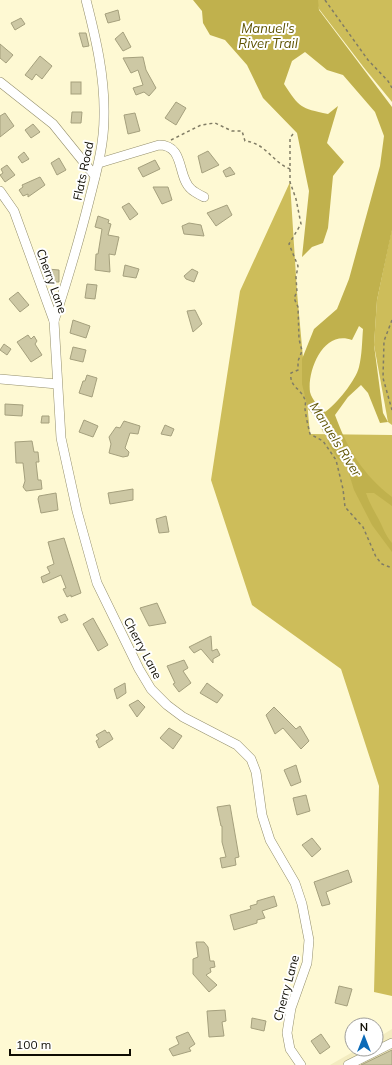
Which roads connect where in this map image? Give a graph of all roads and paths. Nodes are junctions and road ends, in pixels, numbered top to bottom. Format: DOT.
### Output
graph roads {
  1 [pos="86,0"];
  2 [pos="326,0"];
  3 [pos="0,82"];
  4 [pos="392,88"];
  5 [pos="293,134"];
  6 [pos="167,145"];
  7 [pos="100,163"];
  8 [pos="290,170"];
  9 [pos="95,176"];
  10 [pos="0,191"];
  11 [pos="204,197"];
  12 [pos="392,320"];
  13 [pos="54,321"];
  14 [pos="0,379"];
  15 [pos="57,384"];
  16 [pos="392,410"];
  17 [pos="392,568"];
  18 [pos="392,1043"];
  19 [pos="300,1065"];
  20 [pos="348,1065"];
  1 -- 7 [label="street, Flats Road"];
  2 -- 4 [label="path"];
  3 -- 9 [label="street"];
  5 -- 8 [label="path"];
  6 -- 7 [label="street"];
  6 -- 8 [label="path"];
  6 -- 11 [label="street"];
  7 -- 9 [label="street, Flats Road"];
  8 -- 17 [label="path"];
  9 -- 13 [label="street, Flats Road"];
  10 -- 13 [label="street, Cherry Lane"];
  12 -- 16 [label="path"];
  13 -- 15 [label="street, Cherry Lane"];
  14 -- 15 [label="street"];
  15 -- 19 [label="street, Cherry Lane"];
  18 -- 20 [label="street"];
}
